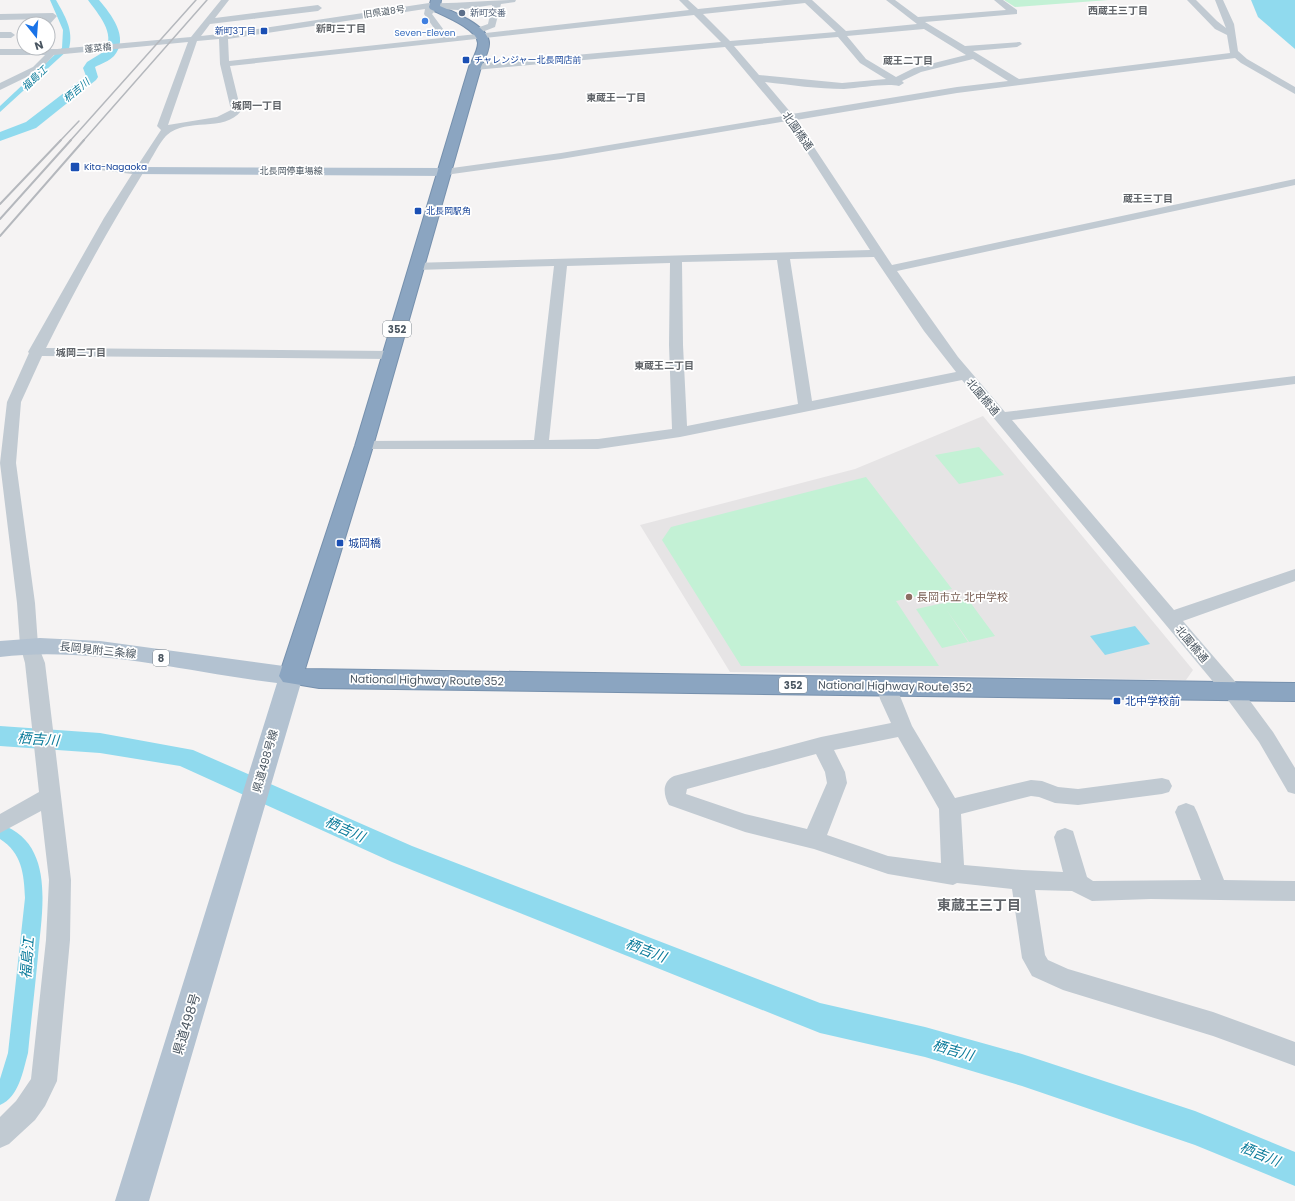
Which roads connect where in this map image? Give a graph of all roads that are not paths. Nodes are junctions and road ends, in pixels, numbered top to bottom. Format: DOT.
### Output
graph roads {
  1 [pos="225,0"];
  2 [pos="512,0"];
  3 [pos="683,0"];
  4 [pos="807,0"];
  5 [pos="890,0"];
  6 [pos="998,0"];
  7 [pos="1191,0"];
  8 [pos="1220,0"];
  9 [pos="500,1"];
  10 [pos="435,3"];
  11 [pos="321,4"];
  12 [pos="15,8"];
  13 [pos="695,11"];
  14 [pos="23,16"];
  15 [pos="0,17"];
  16 [pos="16,17"];
  17 [pos="329,20"];
  18 [pos="916,20"];
  19 [pos="207,22"];
  20 [pos="927,26"];
  21 [pos="16,28"];
  22 [pos="0,29"];
  23 [pos="480,33"];
  24 [pos="1230,33"];
  25 [pos="844,34"];
  26 [pos="0,35"];
  27 [pos="11,35"];
  28 [pos="223,37"];
  29 [pos="193,40"];
  30 [pos="447,40"];
  31 [pos="728,43"];
  32 [pos="1017,44"];
  33 [pos="138,45"];
  34 [pos="965,49"];
  35 [pos="0,52"];
  36 [pos="15,52"];
  37 [pos="56,52"];
  38 [pos="1237,55"];
  39 [pos="50,56"];
  40 [pos="974,56"];
  41 [pos="225,64"];
  42 [pos="475,67"];
  43 [pos="756,78"];
  44 [pos="895,81"];
  45 [pos="1017,82"];
  46 [pos="0,87"];
  47 [pos="1295,91"];
  48 [pos="920,96"];
  49 [pos="789,117"];
  50 [pos="168,129"];
  51 [pos="100,167"];
  52 [pos="138,171"];
  53 [pos="445,172"];
  54 [pos="1295,182"];
  55 [pos="878,253"];
  56 [pos="783,256"];
  57 [pos="676,259"];
  58 [pos="561,262"];
  59 [pos="416,266"];
  60 [pos="889,269"];
  61 [pos="36,352"];
  62 [pos="389,355"];
  63 [pos="964,375"];
  64 [pos="1295,380"];
  65 [pos="806,406"];
  66 [pos="1001,418"];
  67 [pos="680,432"];
  68 [pos="541,445"];
  69 [pos="364,446"];
  70 [pos="6,490"];
  71 [pos="1295,575"];
  72 [pos="1171,618"];
  73 [pos="29,645"];
  74 [pos="0,649"];
  75 [pos="292,676"];
  76 [pos="887,686"];
  77 [pos="1232,691"];
  78 [pos="1295,692"];
  79 [pos="903,728"];
  80 [pos="821,746"];
  81 [pos="1162,786"];
  82 [pos="1295,786"];
  83 [pos="49,790"];
  84 [pos="950,808"];
  85 [pos="1186,812"];
  86 [pos="0,824"];
  87 [pos="1065,837"];
  88 [pos="814,840"];
  89 [pos="240,847"];
  90 [pos="953,875"];
  91 [pos="1022,880"];
  92 [pos="1077,882"];
  93 [pos="1216,890"];
  94 [pos="1295,891"];
  95 [pos="1295,1054"];
  96 [pos="0,1135"];
  97 [pos="132,1201"];
  1 -- 19 [label="street"];
  2 -- 9 [label="street, 旧県道8号"];
  3 -- 13 [label="street, 北園橋通"];
  4 -- 13 [label="street"];
  4 -- 25 [label="street"];
  5 -- 18 [label="street"];
  6 -- 18 [label="street"];
  7 -- 24 [label="street"];
  8 -- 24 [label="street"];
  9 -- 10 [label="street, 旧県道8号"];
  9 -- 23 [label="street"];
  10 -- 17 [label="street, 旧県道8号"];
  10 -- 23 [label="highway"];
  10 -- 30 [label="street"];
  11 -- 17 [label="street"];
  11 -- 19 [label="street"];
  12 -- 14 [label="street"];
  13 -- 23 [label="street"];
  13 -- 31 [label="street, 北園橋通"];
  15 -- 16 [label="street"];
  17 -- 28 [label="street, 旧県道8号"];
  18 -- 20 [label="street"];
  19 -- 29 [label="street"];
  20 -- 25 [label="street"];
  20 -- 34 [label="street"];
  21 -- 22 [label="street"];
  23 -- 30 [label="street"];
  23 -- 42 [label="highway, 352"];
  24 -- 38 [label="street"];
  25 -- 31 [label="street"];
  25 -- 44 [label="street"];
  26 -- 27 [label="street"];
  28 -- 29 [label="street, 旧県道8号"];
  28 -- 41 [label="street"];
  29 -- 33 [label="street, 旧県道8号"];
  29 -- 50 [label="street"];
  30 -- 41 [label="street"];
  31 -- 42 [label="street"];
  31 -- 43 [label="street, 北園橋通"];
  32 -- 34 [label="street"];
  33 -- 37 [label="street, 蓬菜橋"];
  34 -- 40 [label="street"];
  35 -- 36 [label="street"];
  38 -- 45 [label="street"];
  38 -- 47 [label="street"];
  39 -- 46 [label="street"];
  40 -- 44 [label="street"];
  40 -- 45 [label="street"];
  41 -- 50 [label="street"];
  42 -- 53 [label="highway, 352"];
  43 -- 44 [label="street"];
  43 -- 49 [label="street, 北園橋通"];
  44 -- 48 [label="street"];
  45 -- 48 [label="street"];
  48 -- 49 [label="street"];
  49 -- 53 [label="street"];
  49 -- 55 [label="street, 北園橋通"];
  50 -- 52 [label="street"];
  51 -- 52 [label="street"];
  52 -- 53 [label="main road, 北長岡停車場線"];
  52 -- 61 [label="street"];
  53 -- 59 [label="highway, 352"];
  54 -- 60 [label="street"];
  55 -- 56 [label="street"];
  55 -- 60 [label="street, 北園橋通"];
  56 -- 57 [label="street"];
  56 -- 65 [label="street"];
  57 -- 58 [label="street"];
  57 -- 67 [label="street"];
  58 -- 59 [label="street"];
  58 -- 68 [label="street"];
  59 -- 62 [label="highway, 352"];
  60 -- 63 [label="street, 北園橋通"];
  61 -- 62 [label="street"];
  61 -- 70 [label="street"];
  62 -- 69 [label="highway, 352"];
  63 -- 65 [label="street"];
  63 -- 66 [label="street, 北園橋通"];
  64 -- 66 [label="street"];
  65 -- 67 [label="street"];
  66 -- 72 [label="street, 北園橋通"];
  67 -- 68 [label="street"];
  68 -- 69 [label="street"];
  69 -- 75 [label="highway, 352"];
  70 -- 73 [label="street"];
  71 -- 72 [label="street"];
  72 -- 77 [label="street, 北園橋通"];
  73 -- 74 [label="main road, 長岡見附三条線 / 8"];
  73 -- 75 [label="main road, 長岡見附三条線 / 8"];
  73 -- 83 [label="street"];
  75 -- 76 [label="highway, National Highway Route 352 / 352"];
  75 -- 89 [label="main road, 県道498号線"];
  76 -- 77 [label="highway, National Highway Route 352 / 352"];
  76 -- 79 [label="street"];
  77 -- 78 [label="highway, National Highway Route 352 / 352"];
  77 -- 82 [label="street, 北園橋通"];
  79 -- 80 [label="street"];
  79 -- 84 [label="street"];
  80 -- 88 [label="street"];
  80 -- 88 [label="street"];
  81 -- 84 [label="street"];
  83 -- 86 [label="street"];
  83 -- 96 [label="street"];
  84 -- 90 [label="street"];
  85 -- 93 [label="street"];
  87 -- 92 [label="street"];
  88 -- 90 [label="street"];
  89 -- 97 [label="main road, 県道498号"];
  90 -- 91 [label="street"];
  91 -- 92 [label="street"];
  91 -- 95 [label="street"];
  92 -- 93 [label="street"];
  93 -- 94 [label="street"];
}
